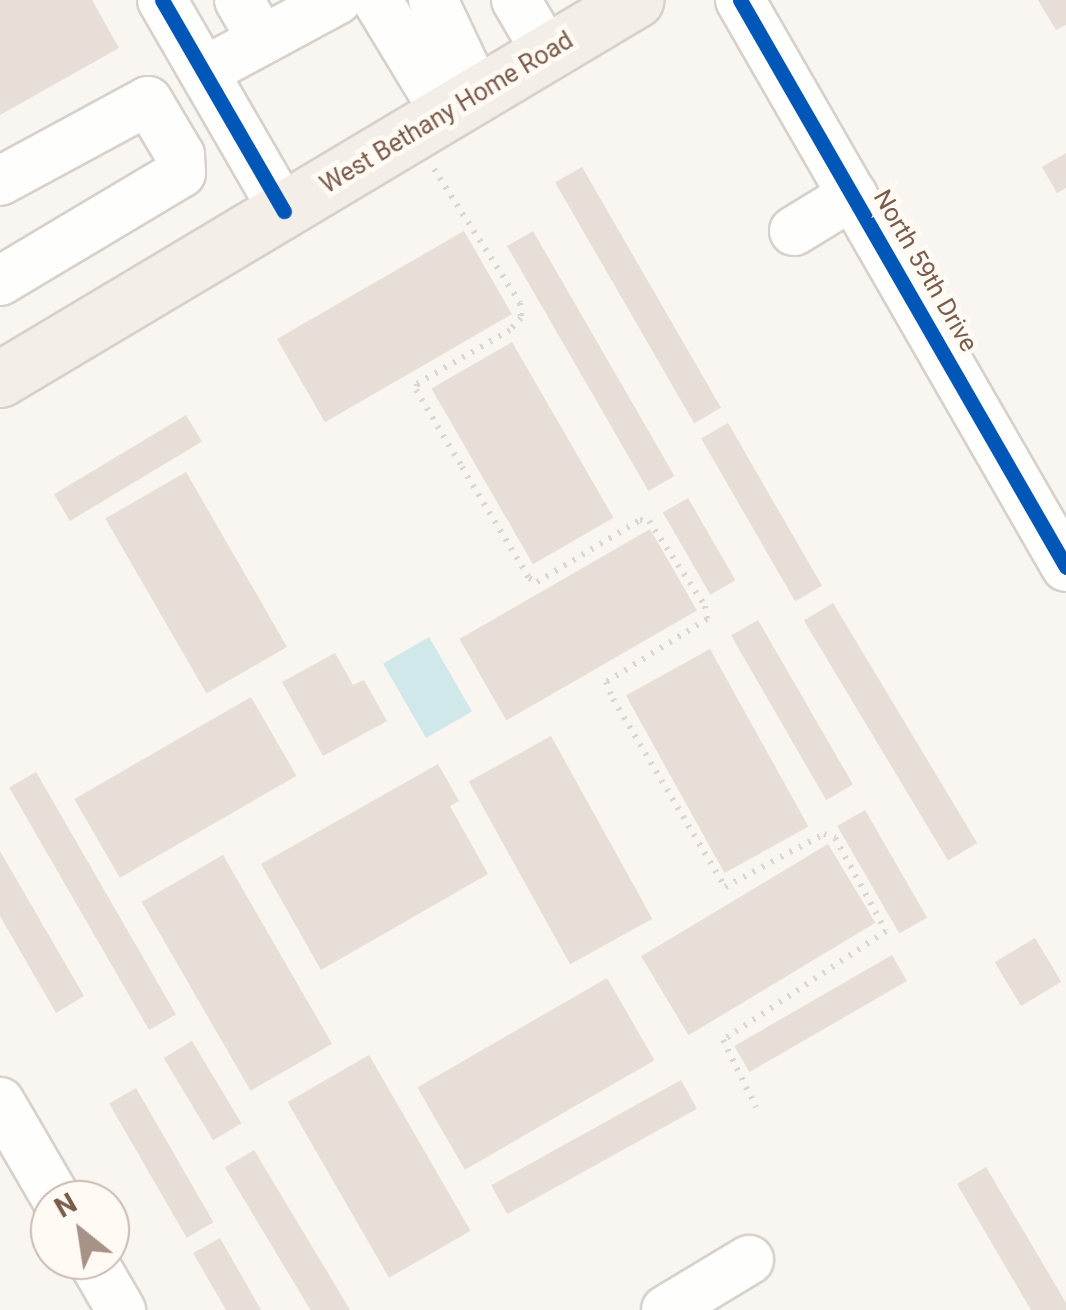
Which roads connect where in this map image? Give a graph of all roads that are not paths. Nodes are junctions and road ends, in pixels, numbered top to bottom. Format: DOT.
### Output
graph roads {
  1 [pos="162,0"];
  2 [pos="337,0"];
  3 [pos="376,0"];
  4 [pos="433,0"];
  5 [pos="516,0"];
  6 [pos="635,0"];
  7 [pos="740,0"];
  8 [pos="251,20"];
  9 [pos="547,53"];
  10 [pos="205,71"];
  11 [pos="445,114"];
  12 [pos="0,181"];
  13 [pos="852,195"];
  14 [pos="284,211"];
  15 [pos="794,230"];
  16 [pos="0,281"];
  17 [pos="0,380"];
  18 [pos="1066,566"];
  19 [pos="0,1102"];
  20 [pos="45,1180"];
  21 [pos="749,1260"];
  22 [pos="104,1280"];
  23 [pos="122,1310"];
  24 [pos="666,1310"];
  1 -- 10 [label="street"];
  2 -- 8 [label="street"];
  3 -- 11 [label="street"];
  4 -- 11 [label="street"];
  5 -- 9 [label="street"];
  6 -- 9 [label="main road, West Bethany Home Road"];
  7 -- 13 [label="street, North 59th Drive"];
  8 -- 10 [label="street"];
  9 -- 11 [label="main road, West Bethany Home Road"];
  10 -- 14 [label="street"];
  11 -- 14 [label="main road, West Bethany Home Road"];
  12 -- 16 [label="street"];
  13 -- 15 [label="street"];
  13 -- 18 [label="street, North 59th Drive"];
  14 -- 17 [label="main road, West Bethany Home Road"];
  19 -- 20 [label="street"];
  21 -- 24 [label="street"];
  22 -- 23 [label="street"];
}
